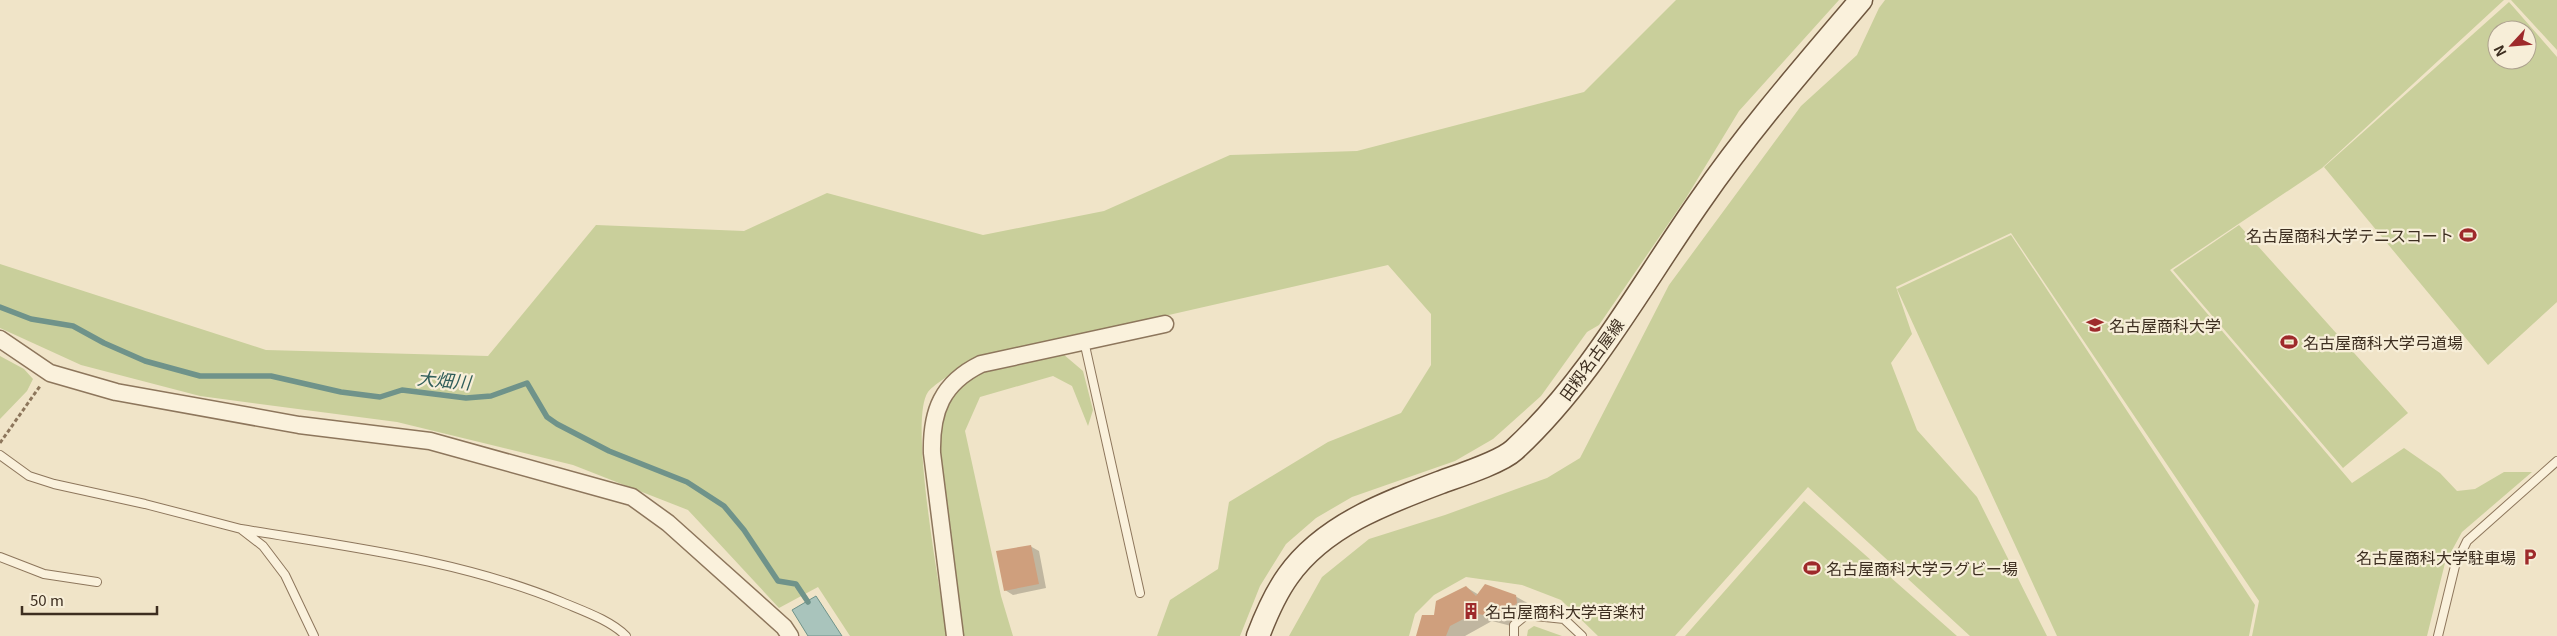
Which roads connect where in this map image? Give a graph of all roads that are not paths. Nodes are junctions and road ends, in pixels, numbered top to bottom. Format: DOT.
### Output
graph roads {
  1 [pos="1861,0"];
  2 [pos="1165,324"];
  3 [pos="0,339"];
  4 [pos="1084,341"];
  5 [pos="0,455"];
  6 [pos="2557,461"];
  7 [pos="241,529"];
  8 [pos="0,557"];
  9 [pos="97,582"];
  10 [pos="1140,593"];
  11 [pos="314,636"];
  12 [pos="626,636"];
  13 [pos="790,636"];
  14 [pos="955,636"];
  15 [pos="1258,636"];
  16 [pos="1514,636"];
  17 [pos="1582,636"];
  18 [pos="2438,636"];
  1 -- 15 [label="main road, 田籾名古屋線"];
  2 -- 4 [label="street"];
  3 -- 13 [label="street"];
  4 -- 10 [label="lane"];
  4 -- 14 [label="street"];
  5 -- 7 [label="lane"];
  6 -- 18 [label="lane"];
  7 -- 11 [label="lane"];
  7 -- 12 [label="lane"];
  8 -- 9 [label="lane"];
  16 -- 17 [label="lane"];
}
